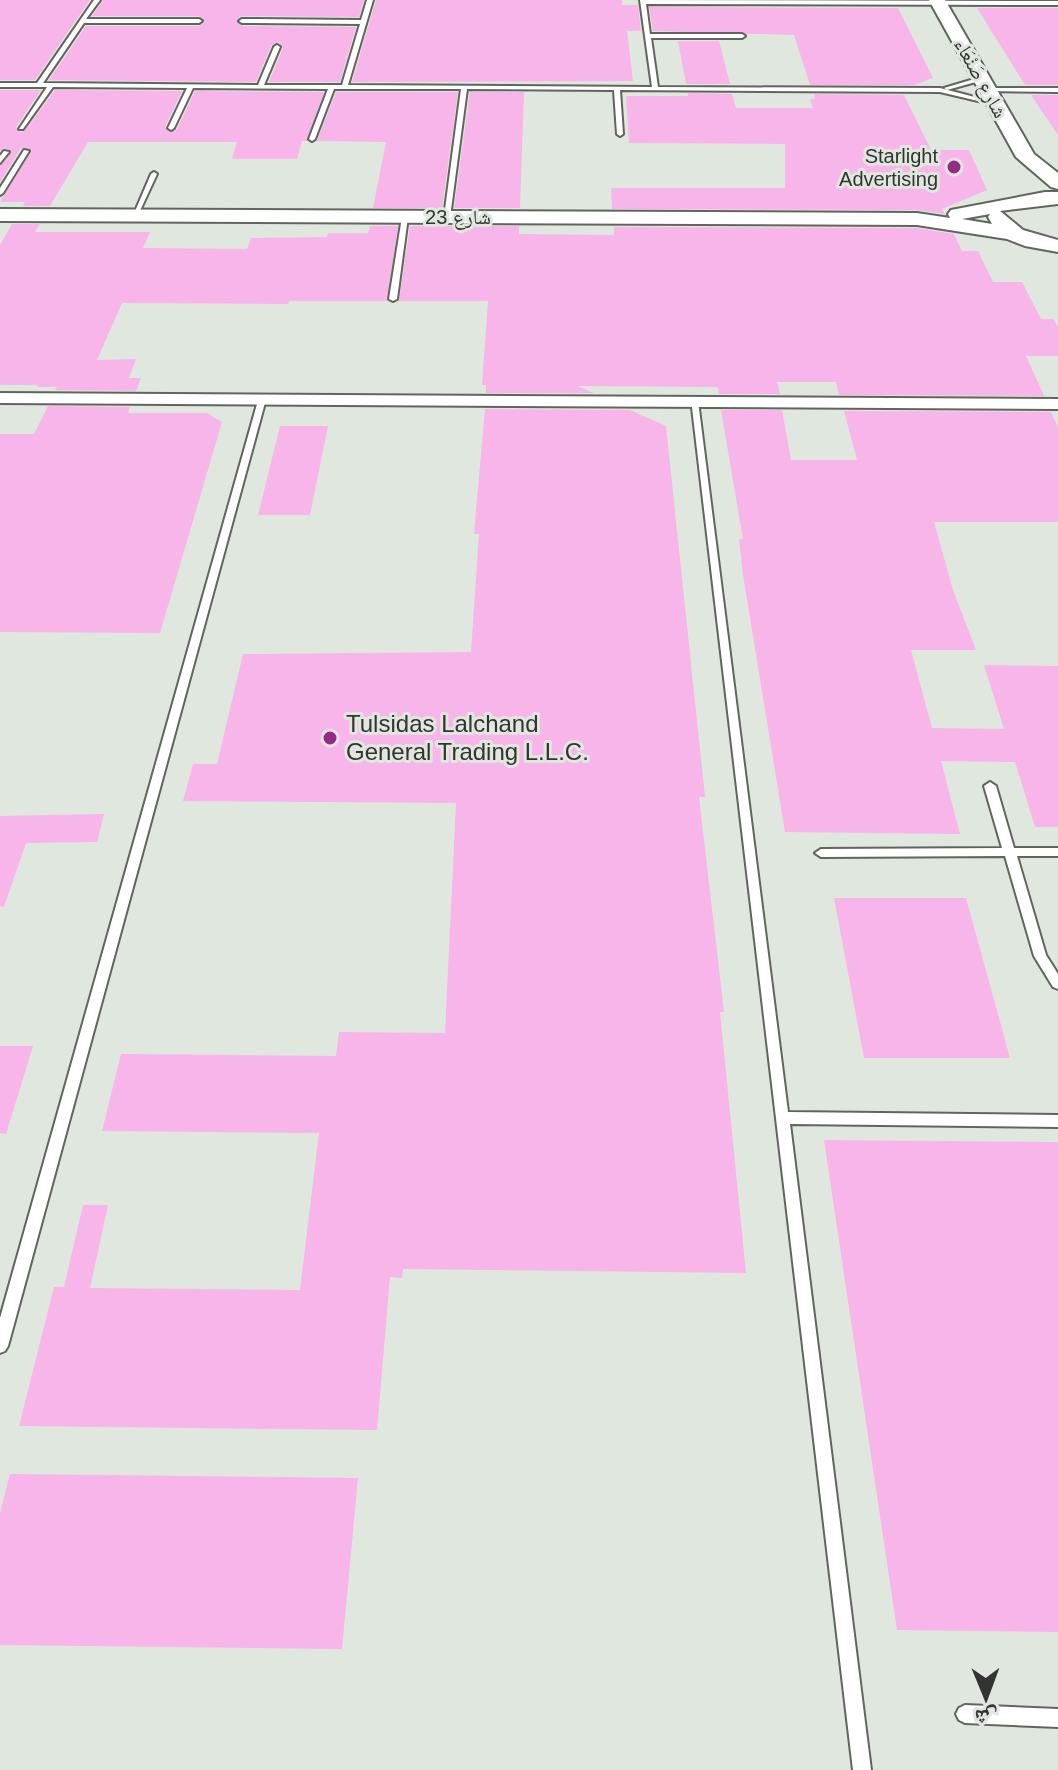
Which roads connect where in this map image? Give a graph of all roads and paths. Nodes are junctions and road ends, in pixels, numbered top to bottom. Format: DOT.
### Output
graph roads {
  1 [pos="97,0"];
  2 [pos="370,0"];
  3 [pos="643,1"];
  4 [pos="938,2"];
  5 [pos="1058,3"];
  6 [pos="82,21"];
  7 [pos="199,21"];
  8 [pos="242,21"];
  9 [pos="363,22"];
  10 [pos="648,36"];
  11 [pos="742,36"];
  12 [pos="277,47"];
  13 [pos="0,85"];
  14 [pos="39,85"];
  15 [pos="51,85"];
  16 [pos="190,87"];
  17 [pos="260,87"];
  18 [pos="331,88"];
  19 [pos="344,88"];
  20 [pos="464,88"];
  21 [pos="617,88"];
  22 [pos="655,88"];
  23 [pos="940,90"];
  24 [pos="1058,90"];
  25 [pos="988,91"];
  26 [pos="21,128"];
  27 [pos="171,128"];
  28 [pos="620,134"];
  29 [pos="312,139"];
  30 [pos="26,151"];
  31 [pos="6,152"];
  32 [pos="1026,157"];
  33 [pos="0,161"];
  34 [pos="154,174"];
  35 [pos="1058,183"];
  36 [pos="0,193"];
  37 [pos="1058,198"];
  38 [pos="1012,203"];
  39 [pos="0,215"];
  40 [pos="135,215"];
  41 [pos="405,217"];
  42 [pos="447,217"];
  43 [pos="917,219"];
  44 [pos="1019,236"];
  45 [pos="1058,246"];
  46 [pos="1058,261"];
  47 [pos="393,299"];
  48 [pos="0,398"];
  49 [pos="262,399"];
  50 [pos="694,401"];
  51 [pos="1058,404"];
  52 [pos="990,786"];
  53 [pos="1009,852"];
  54 [pos="1058,852"];
  55 [pos="821,853"];
  56 [pos="1058,984"];
  57 [pos="782,1118"];
  58 [pos="1058,1121"];
  59 [pos="0,1346"];
  60 [pos="965,1714"];
  61 [pos="1058,1718"];
  62 [pos="862,1770"];
  1 -- 6 [label="lane"];
  2 -- 9 [label="lane"];
  3 -- 4 [label="lane"];
  3 -- 10 [label="lane"];
  4 -- 5 [label="lane"];
  4 -- 25 [label="street, شارع صَنْعَاء"];
  6 -- 7 [label="lane"];
  6 -- 14 [label="lane"];
  8 -- 9 [label="lane"];
  9 -- 19 [label="lane"];
  10 -- 11 [label="lane"];
  10 -- 22 [label="lane"];
  12 -- 17 [label="lane"];
  13 -- 14 [label="lane"];
  14 -- 15 [label="lane"];
  15 -- 16 [label="lane"];
  15 -- 26 [label="lane"];
  16 -- 17 [label="lane"];
  16 -- 27 [label="lane"];
  17 -- 18 [label="lane"];
  18 -- 19 [label="lane"];
  18 -- 29 [label="lane"];
  19 -- 20 [label="lane"];
  20 -- 21 [label="lane"];
  20 -- 42 [label="lane"];
  21 -- 22 [label="lane"];
  21 -- 28 [label="lane"];
  22 -- 23 [label="lane"];
  23 -- 25 [label="lane"];
  23 -- 25 [label="lane"];
  24 -- 25 [label="lane"];
  25 -- 32 [label="street, شارع صَنْعَاء"];
  30 -- 36 [label="lane"];
  31 -- 33 [label="lane"];
  32 -- 35 [label="street, شارع صَنْعَاء"];
  32 -- 38 [label="street"];
  34 -- 40 [label="lane"];
  37 -- 38 [label="street, شارع 23"];
  38 -- 43 [label="street, شارع 23"];
  38 -- 44 [label="street"];
  39 -- 40 [label="street, شارع 23"];
  40 -- 41 [label="street, شارع 23"];
  41 -- 42 [label="street, شارع 23"];
  41 -- 47 [label="lane"];
  42 -- 43 [label="street, شارع 23"];
  43 -- 44 [label="street, شارع 23"];
  44 -- 45 [label="street, شارع 23"];
  44 -- 46 [label="street"];
  48 -- 49 [label="street"];
  49 -- 50 [label="street"];
  49 -- 59 [label="lane"];
  50 -- 51 [label="street"];
  50 -- 57 [label="lane"];
  52 -- 53 [label="lane"];
  53 -- 54 [label="lane"];
  53 -- 55 [label="lane"];
  53 -- 56 [label="lane"];
  57 -- 58 [label="lane"];
  57 -- 62 [label="lane"];
  60 -- 61 [label="lane"];
}
